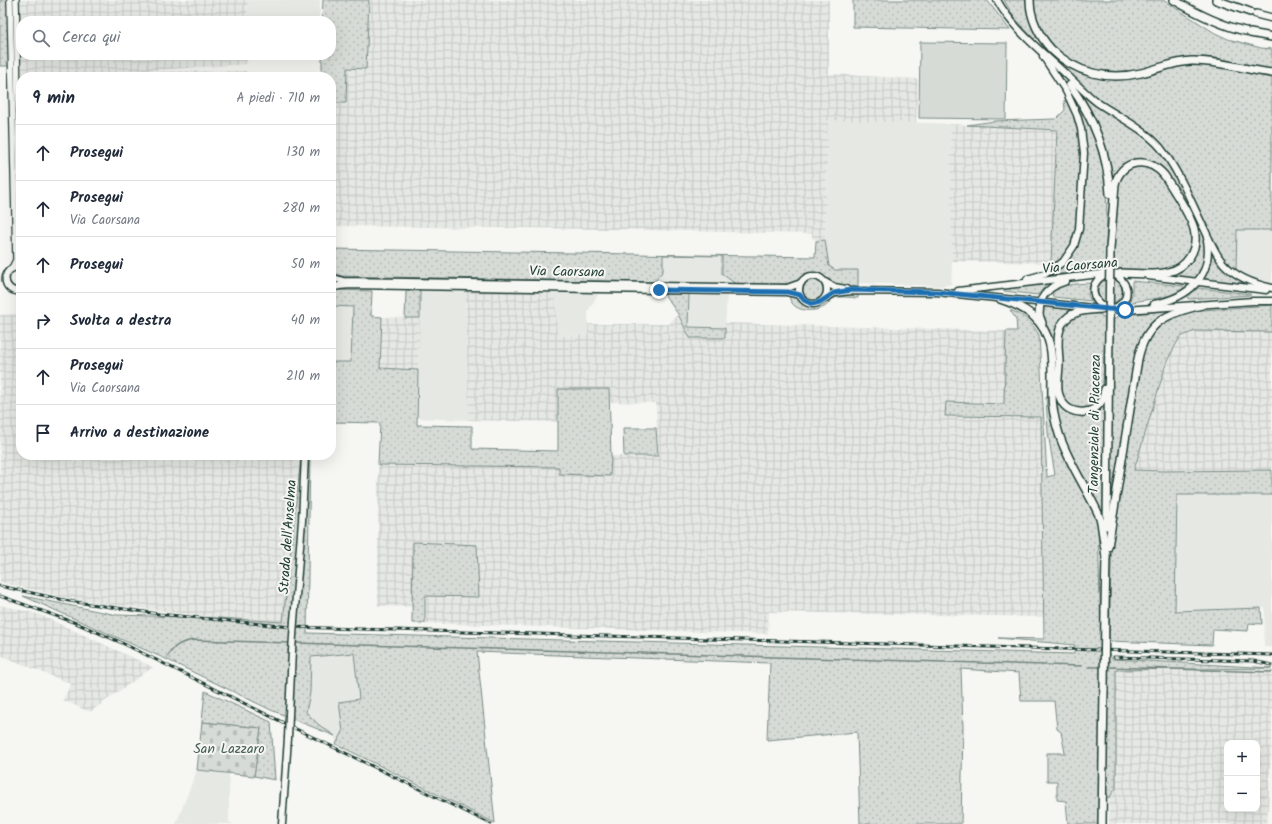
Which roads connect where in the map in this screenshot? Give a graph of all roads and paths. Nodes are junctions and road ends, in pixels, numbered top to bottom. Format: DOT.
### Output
graph roads {
  1 [pos="10,0"];
  2 [pos="16,0"];
  3 [pos="996,0"];
  4 [pos="1030,0"];
  5 [pos="1174,0"];
  6 [pos="1216,0"];
  7 [pos="16,16"];
  8 [pos="1272,18"];
  9 [pos="1272,37"];
  10 [pos="1036,47"];
  11 [pos="17,60"];
  12 [pos="17,72"];
  13 [pos="1272,73"];
  14 [pos="1070,85"];
  15 [pos="1205,231"];
  16 [pos="1110,250"];
  17 [pos="12,268"];
  18 [pos="16,268"];
  19 [pos="7,273"];
  20 [pos="1110,273"];
  21 [pos="1122,273"];
  22 [pos="1091,275"];
  23 [pos="0,277"];
  24 [pos="336,279"];
  25 [pos="825,282"];
  26 [pos="1197,282"];
  27 [pos="801,283"];
  28 [pos="0,285"];
  29 [pos="1004,286"];
  30 [pos="336,287"];
  31 [pos="9,288"];
  32 [pos="1272,289"];
  33 [pos="851,290"];
  34 [pos="16,291"];
  35 [pos="937,292"];
  36 [pos="800,295"];
  37 [pos="1000,299"];
  38 [pos="823,300"];
  39 [pos="1272,301"];
  40 [pos="1040,302"];
  41 [pos="1202,305"];
  42 [pos="1106,309"];
  43 [pos="1125,310"];
  44 [pos="1045,332"];
  45 [pos="1109,371"];
  46 [pos="305,460"];
  47 [pos="1106,557"];
  48 [pos="282,824"];
  49 [pos="1102,824"];
  1 -- 17 [label="main road"];
  2 -- 7 [label="main road"];
  3 -- 10 [label="main road"];
  4 -- 13 [label="highway"];
  5 -- 9 [label="highway"];
  6 -- 8 [label="highway"];
  10 -- 14 [label="main road, Tangenziale di Piacenza"];
  10 -- 15 [label="main road"];
  10 -- 29 [label="main road"];
  11 -- 12 [label="main road"];
  14 -- 16 [label="highway, Tangenziale di Piacenza"];
  15 -- 26 [label="main road"];
  15 -- 32 [label="main road"];
  16 -- 21 [label="highway"];
  16 -- 45 [label="highway, Tangenziale di Piacenza, bridge"];
  17 -- 18 [label="main road"];
  17 -- 19 [label="main road"];
  19 -- 23 [label="main road"];
  19 -- 31 [label="main road"];
  20 -- 21 [label="main road, Via Caorsana"];
  20 -- 22 [label="main road, Via Caorsana"];
  20 -- 42 [label="main road"];
  20 -- 42 [label="main road"];
  21 -- 26 [label="main road, Via Caorsana"];
  22 -- 29 [label="main road, Via Caorsana"];
  22 -- 40 [label="main road"];
  24 -- 27 [label="main road, Via Caorsana"];
  25 -- 27 [label="main road"];
  25 -- 33 [label="main road"];
  25 -- 38 [label="main road"];
  26 -- 32 [label="main road, Via Caorsana"];
  26 -- 43 [label="main road"];
  27 -- 36 [label="main road"];
  28 -- 31 [label="main road"];
  29 -- 35 [label="main road, Via Caorsana"];
  30 -- 36 [label="main road, Via Caorsana"];
  31 -- 34 [label="main road"];
  33 -- 35 [label="main road, Via Caorsana"];
  33 -- 38 [label="main road"];
  35 -- 37 [label="main road, Via Caorsana"];
  36 -- 38 [label="main road"];
  37 -- 40 [label="main road, Via Caorsana"];
  37 -- 44 [label="highway"];
  39 -- 41 [label="main road"];
  40 -- 42 [label="main road, Via Caorsana"];
  40 -- 44 [label="highway"];
  41 -- 43 [label="main road"];
  41 -- 47 [label="highway"];
  42 -- 43 [label="main road"];
  42 -- 45 [label="highway"];
  44 -- 47 [label="highway"];
  45 -- 47 [label="highway, Tangenziale di Piacenza"];
  46 -- 48 [label="main road, Strada dell'Anselma, bridge"];
  47 -- 49 [label="highway, Tangenziale di Piacenza, bridge"];
}
